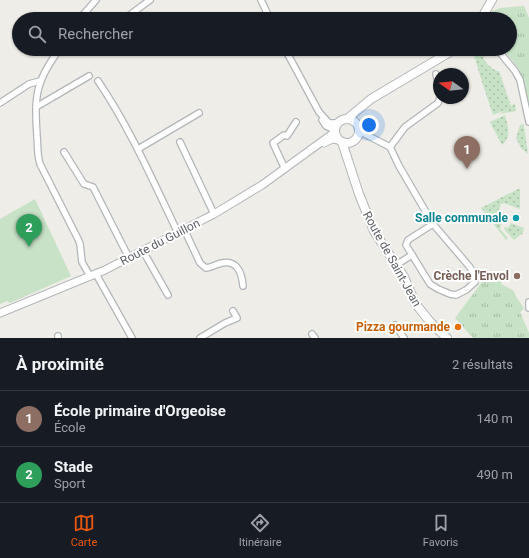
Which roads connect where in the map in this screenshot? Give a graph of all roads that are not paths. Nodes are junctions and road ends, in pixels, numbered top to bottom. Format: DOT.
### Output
graph roads {
  1 [pos="96,0"];
  2 [pos="150,0"];
  3 [pos="261,0"];
  4 [pos="492,0"];
  5 [pos="86,12"];
  6 [pos="134,12"];
  7 [pos="267,12"];
  8 [pos="485,12"];
  9 [pos="55,56"];
  10 [pos="289,56"];
  11 [pos="443,56"];
  12 [pos="503,56"];
  13 [pos="89,76"];
  14 [pos="40,81"];
  15 [pos="98,81"];
  16 [pos="394,86"];
  17 [pos="0,103"];
  18 [pos="438,104"];
  19 [pos="36,107"];
  20 [pos="199,113"];
  21 [pos="347,119"];
  22 [pos="296,122"];
  23 [pos="529,122"];
  24 [pos="358,127"];
  25 [pos="336,128"];
  26 [pos="340,141"];
  27 [pos="180,142"];
  28 [pos="351,142"];
  29 [pos="390,148"];
  30 [pos="138,149"];
  31 [pos="310,150"];
  32 [pos="64,152"];
  33 [pos="285,169"];
  34 [pos="359,194"];
  35 [pos="214,214"];
  36 [pos="433,224"];
  37 [pos="181,231"];
  38 [pos="143,251"];
  39 [pos="412,255"];
  40 [pos="129,258"];
  41 [pos="396,265"];
  42 [pos="93,275"];
  43 [pos="243,286"];
  44 [pos="168,295"];
  45 [pos="529,302"];
  46 [pos="529,308"];
  47 [pos="233,311"];
  48 [pos="0,313"];
  49 [pos="395,325"];
  50 [pos="132,338"];
  51 [pos="200,338"];
  52 [pos="404,338"];
  53 [pos="447,338"];
  1 -- 5 [label="street"];
  2 -- 6 [label="street"];
  3 -- 7 [label="street"];
  4 -- 8 [label="main road"];
  9 -- 14 [label="street"];
  10 -- 25 [label="street"];
  11 -- 16 [label="main road"];
  12 -- 23 [label="street"];
  13 -- 19 [label="street"];
  14 -- 17 [label="street"];
  14 -- 19 [label="street"];
  15 -- 30 [label="street"];
  16 -- 21 [label="main road"];
  16 -- 24 [label="main road"];
  18 -- 29 [label="street"];
  19 -- 42 [label="street"];
  20 -- 30 [label="street"];
  21 -- 24 [label="main road"];
  21 -- 25 [label="main road"];
  22 -- 33 [label="street"];
  24 -- 28 [label="main road"];
  24 -- 29 [label="street"];
  25 -- 26 [label="main road"];
  25 -- 31 [label="street, Route du Guillon"];
  26 -- 28 [label="main road"];
  26 -- 31 [label="street, Route du Guillon"];
  26 -- 34 [label="main road, Route de Saint-Jean"];
  27 -- 35 [label="street"];
  28 -- 34 [label="main road, Route de Saint-Jean"];
  29 -- 36 [label="street"];
  30 -- 37 [label="street"];
  31 -- 33 [label="street, Route du Guillon"];
  32 -- 40 [label="street"];
  33 -- 35 [label="street, Route du Guillon"];
  34 -- 41 [label="main road, Route de Saint-Jean"];
  35 -- 37 [label="street, Route du Guillon"];
  36 -- 39 [label="street"];
  36 -- 39 [label="street"];
  37 -- 38 [label="street, Route du Guillon"];
  37 -- 43 [label="street"];
  38 -- 40 [label="street, Route du Guillon"];
  38 -- 44 [label="street"];
  39 -- 41 [label="street"];
  40 -- 42 [label="street, Route du Guillon"];
  41 -- 53 [label="main road, Route de Saint-Jean"];
  42 -- 48 [label="street, Route du Guillon"];
  42 -- 50 [label="street"];
  45 -- 46 [label="street"];
  47 -- 51 [label="street"];
  49 -- 52 [label="street"];
}
